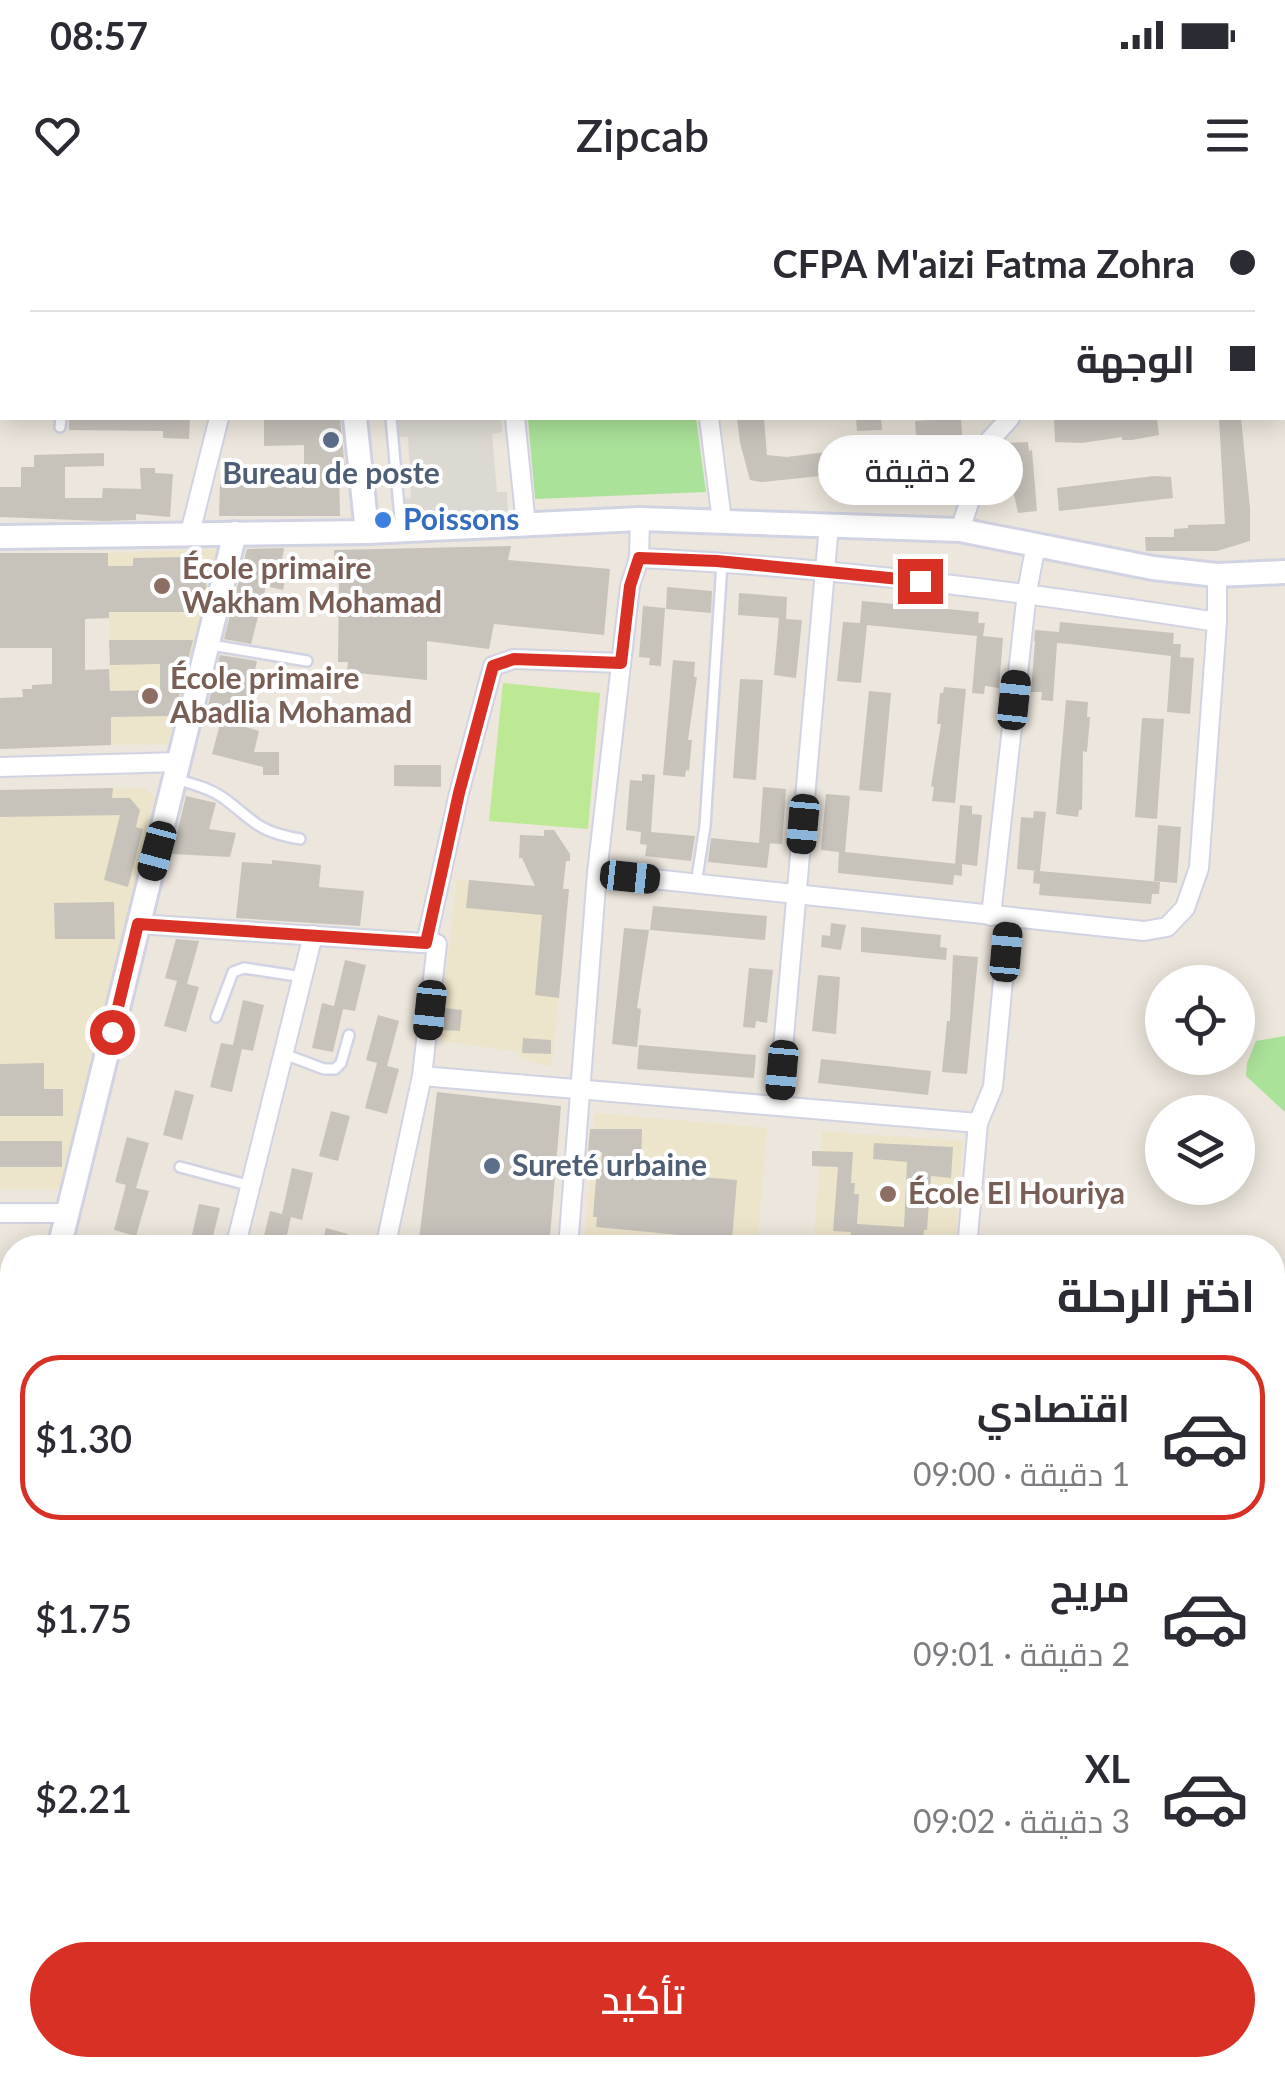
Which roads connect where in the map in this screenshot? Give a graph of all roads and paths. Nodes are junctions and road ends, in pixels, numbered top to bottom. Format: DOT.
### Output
graph roads {
  1 [pos="218,420"];
  2 [pos="354,420"];
  3 [pos="391,420"];
  4 [pos="515,420"];
  5 [pos="710,420"];
  6 [pos="1008,420"];
  7 [pos="640,519"];
  8 [pos="722,521"];
  9 [pos="526,525"];
  10 [pos="829,525"];
  11 [pos="960,530"];
  12 [pos="401,531"];
  13 [pos="235,532"];
  14 [pos="367,532"];
  15 [pos="190,533"];
  16 [pos="0,537"];
  17 [pos="1036,544"];
  18 [pos="639,558"];
  19 [pos="722,562"];
  20 [pos="1285,572"];
  21 [pos="824,573"];
  22 [pos="1217,574"];
  23 [pos="1026,592"];
  24 [pos="1217,622"];
  25 [pos="208,644"];
  26 [pos="307,661"];
  27 [pos="621,663"];
  28 [pos="0,766"];
  29 [pos="178,770"];
  30 [pos="300,839"];
  31 [pos="597,873"];
  32 [pos="696,884"];
  33 [pos="796,895"];
  34 [pos="1000,917"];
  35 [pos="138,924"];
  36 [pos="313,936"];
  37 [pos="426,943"];
  38 [pos="303,977"];
  39 [pos="216,1016"];
  40 [pos="349,1035"];
  41 [pos="284,1054"];
  42 [pos="422,1076"];
  43 [pos="579,1088"];
  44 [pos="778,1106"];
  45 [pos="978,1123"];
  46 [pos="180,1167"];
  47 [pos="250,1186"];
  48 [pos="0,1213"];
  49 [pos="67,1213"];
  50 [pos="62,1235"];
  51 [pos="238,1235"];
  52 [pos="388,1235"];
  53 [pos="569,1235"];
  54 [pos="968,1235"];
  1 -- 15 [label="street"];
  2 -- 14 [label="street"];
  3 -- 12 [label="lane"];
  4 -- 9 [label="street"];
  5 -- 8 [label="street"];
  6 -- 11 [label="street"];
  7 -- 8 [label="street"];
  7 -- 9 [label="street"];
  7 -- 18 [label="street"];
  8 -- 10 [label="street"];
  9 -- 12 [label="street"];
  10 -- 11 [label="street"];
  10 -- 21 [label="street"];
  11 -- 17 [label="street"];
  12 -- 14 [label="street"];
  13 -- 14 [label="street"];
  13 -- 15 [label="street"];
  13 -- 25 [label="street"];
  15 -- 16 [label="street"];
  17 -- 22 [label="street"];
  17 -- 23 [label="street"];
  18 -- 19 [label="street"];
  18 -- 27 [label="street"];
  19 -- 21 [label="street"];
  19 -- 32 [label="lane"];
  20 -- 22 [label="street"];
  21 -- 23 [label="street"];
  21 -- 33 [label="street"];
  22 -- 24 [label="street"];
  23 -- 24 [label="street"];
  23 -- 34 [label="street"];
  24 -- 34 [label="street"];
  25 -- 26 [label="lane"];
  25 -- 29 [label="street"];
  27 -- 31 [label="street"];
  27 -- 37 [label="street"];
  28 -- 29 [label="street"];
  29 -- 30 [label="lane"];
  29 -- 35 [label="street"];
  31 -- 32 [label="street"];
  31 -- 43 [label="street"];
  32 -- 33 [label="street"];
  33 -- 34 [label="street"];
  33 -- 44 [label="street"];
  34 -- 45 [label="street"];
  35 -- 36 [label="street"];
  35 -- 49 [label="street"];
  36 -- 37 [label="street"];
  36 -- 38 [label="street"];
  37 -- 42 [label="street"];
  38 -- 39 [label="lane"];
  38 -- 41 [label="street"];
  40 -- 41 [label="lane"];
  41 -- 47 [label="street"];
  42 -- 43 [label="street"];
  42 -- 52 [label="street"];
  43 -- 44 [label="street"];
  43 -- 53 [label="street"];
  44 -- 45 [label="street"];
  45 -- 54 [label="street"];
  46 -- 47 [label="lane"];
  47 -- 51 [label="street"];
  48 -- 49 [label="street"];
  49 -- 50 [label="street"];
}
